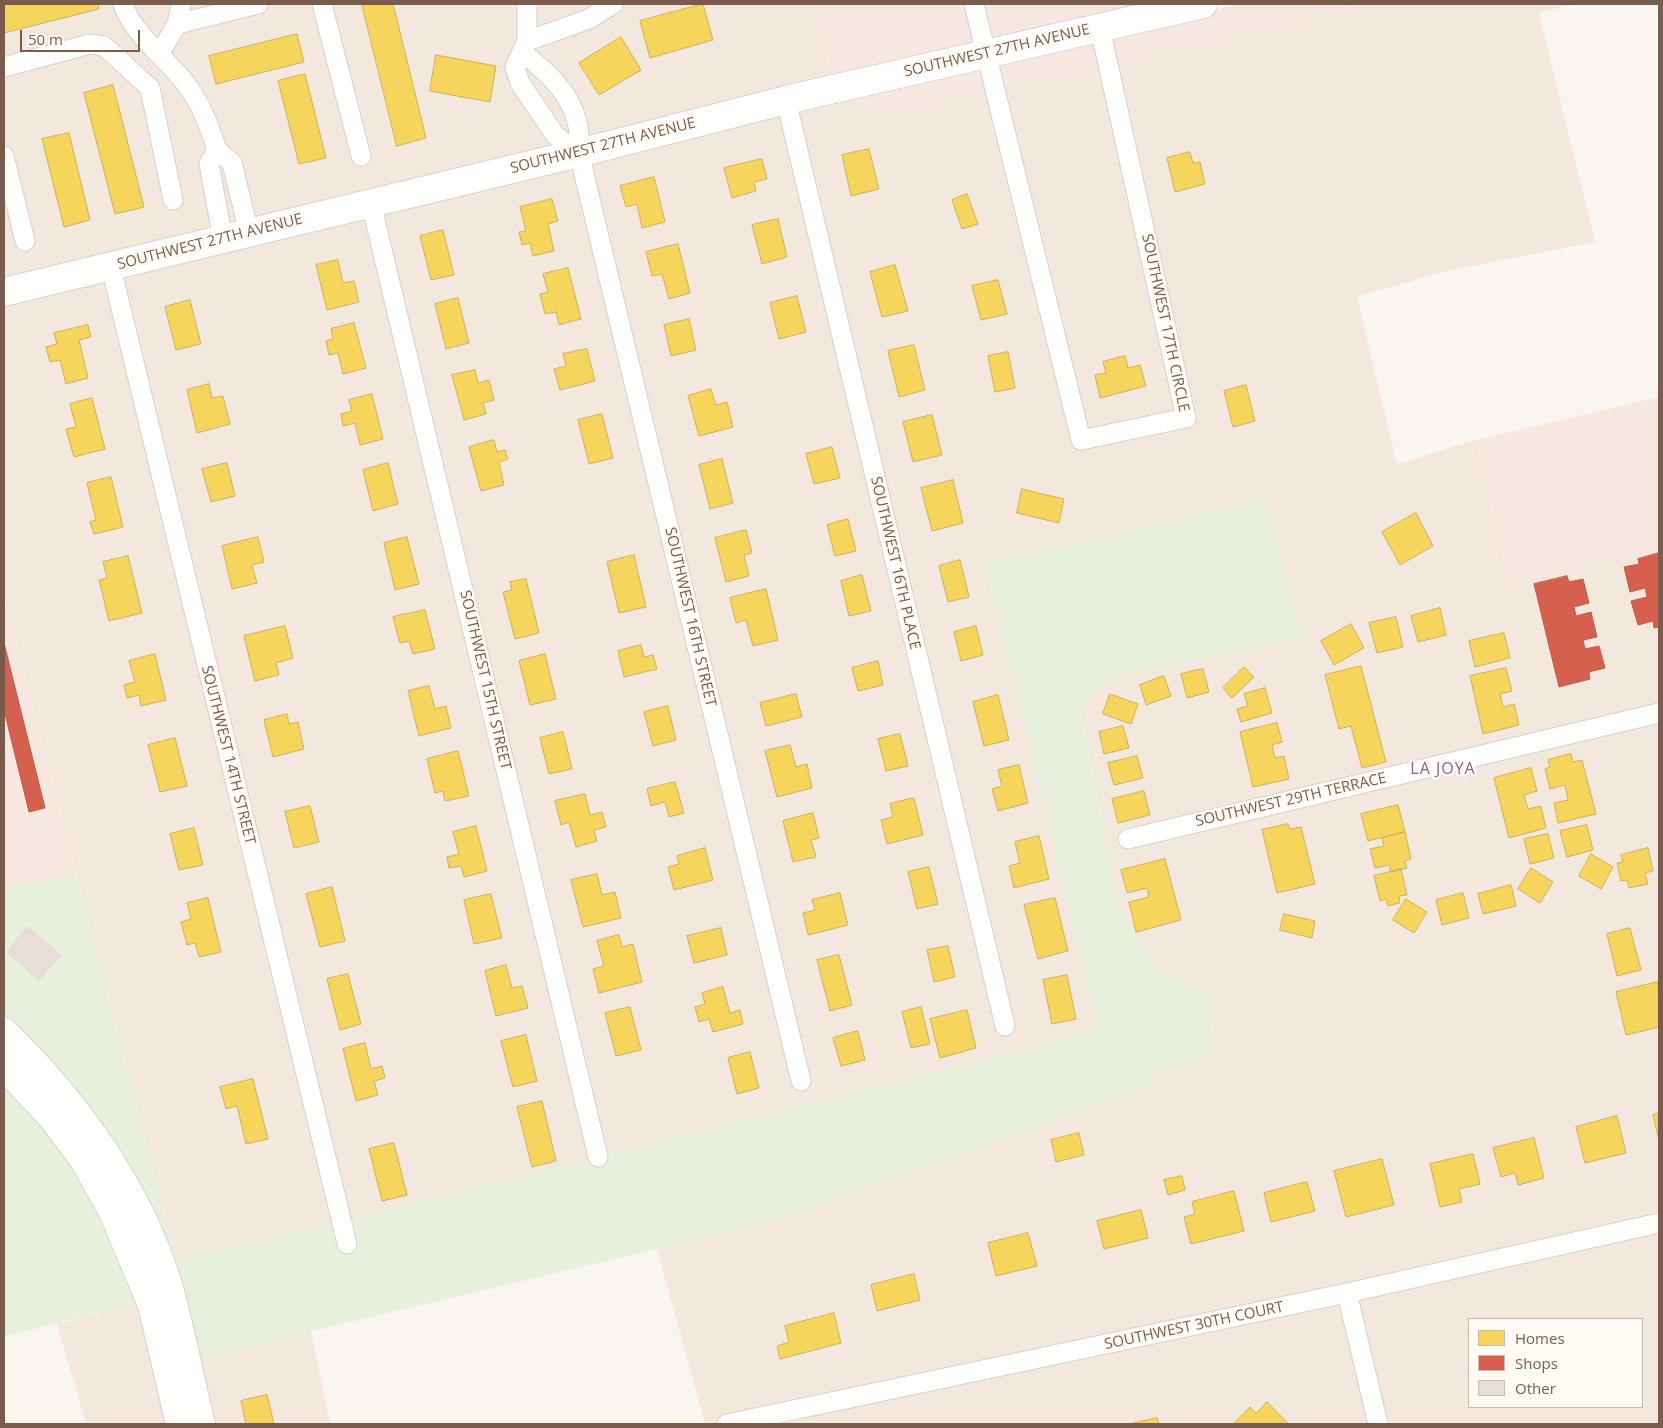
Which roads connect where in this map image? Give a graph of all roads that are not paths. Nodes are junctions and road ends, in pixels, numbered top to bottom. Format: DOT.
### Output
graph roads {
  1 [pos="123,4"];
  2 [pos="181,4"];
  3 [pos="258,4"];
  4 [pos="322,4"];
  5 [pos="527,4"];
  6 [pos="613,4"];
  7 [pos="974,4"];
  8 [pos="1203,4"];
  9 [pos="176,24"];
  10 [pos="1100,28"];
  11 [pos="525,47"];
  12 [pos="160,54"];
  13 [pos="986,54"];
  14 [pos="4,67"];
  15 [pos="174,70"];
  16 [pos="555,83"];
  17 [pos="150,88"];
  18 [pos="786,100"];
  19 [pos="532,101"];
  20 [pos="217,150"];
  21 [pos="579,153"];
  22 [pos="4,156"];
  23 [pos="361,156"];
  24 [pos="173,200"];
  25 [pos="371,203"];
  26 [pos="236,236"];
  27 [pos="25,241"];
  28 [pos="110,267"];
  29 [pos="4,292"];
  30 [pos="1659,713"];
  31 [pos="1128,838"];
  32 [pos="1005,1026"];
  33 [pos="4,1032"];
  34 [pos="11,1062"];
  35 [pos="801,1081"];
  36 [pos="598,1157"];
  37 [pos="1659,1223"];
  38 [pos="346,1244"];
  39 [pos="1347,1293"];
  40 [pos="191,1423"];
  41 [pos="727,1424"];
  42 [pos="1378,1424"];
  1 -- 12 [label="street"];
  2 -- 9 [label="street"];
  3 -- 9 [label="street"];
  4 -- 23 [label="street"];
  5 -- 11 [label="street"];
  6 -- 11 [label="street"];
  7 -- 13 [label="street"];
  8 -- 10 [label="main road, SOUTHWEST 27TH AVENUE"];
  9 -- 12 [label="street"];
  10 -- 13 [label="main road, SOUTHWEST 27TH AVENUE"];
  10 -- 13 [label="street, SOUTHWEST 17TH CIRCLE"];
  11 -- 16 [label="street, SOUTHWEST 16TH STREET"];
  11 -- 19 [label="street"];
  12 -- 15 [label="street"];
  13 -- 18 [label="main road, SOUTHWEST 27TH AVENUE"];
  14 -- 17 [label="street"];
  15 -- 17 [label="street"];
  15 -- 20 [label="street"];
  16 -- 19 [label="street"];
  16 -- 21 [label="street, SOUTHWEST 16TH STREET"];
  17 -- 24 [label="street"];
  18 -- 21 [label="main road, SOUTHWEST 27TH AVENUE"];
  18 -- 32 [label="street, SOUTHWEST 16TH PLACE"];
  19 -- 21 [label="street"];
  20 -- 26 [label="street"];
  20 -- 26 [label="street"];
  21 -- 25 [label="main road, SOUTHWEST 27TH AVENUE"];
  21 -- 35 [label="street, SOUTHWEST 16TH STREET"];
  22 -- 27 [label="street"];
  25 -- 26 [label="main road, SOUTHWEST 27TH AVENUE"];
  25 -- 36 [label="street, SOUTHWEST 15TH STREET"];
  26 -- 28 [label="main road, SOUTHWEST 27TH AVENUE"];
  28 -- 29 [label="main road, SOUTHWEST 27TH AVENUE"];
  28 -- 38 [label="street, SOUTHWEST 14TH STREET"];
  30 -- 31 [label="street, SOUTHWEST 29TH TERRACE"];
  33 -- 34 [label="main road"];
  34 -- 40 [label="main road"];
  37 -- 39 [label="street, SOUTHWEST 30TH COURT"];
  39 -- 41 [label="street, SOUTHWEST 30TH COURT"];
  39 -- 42 [label="street"];
}
